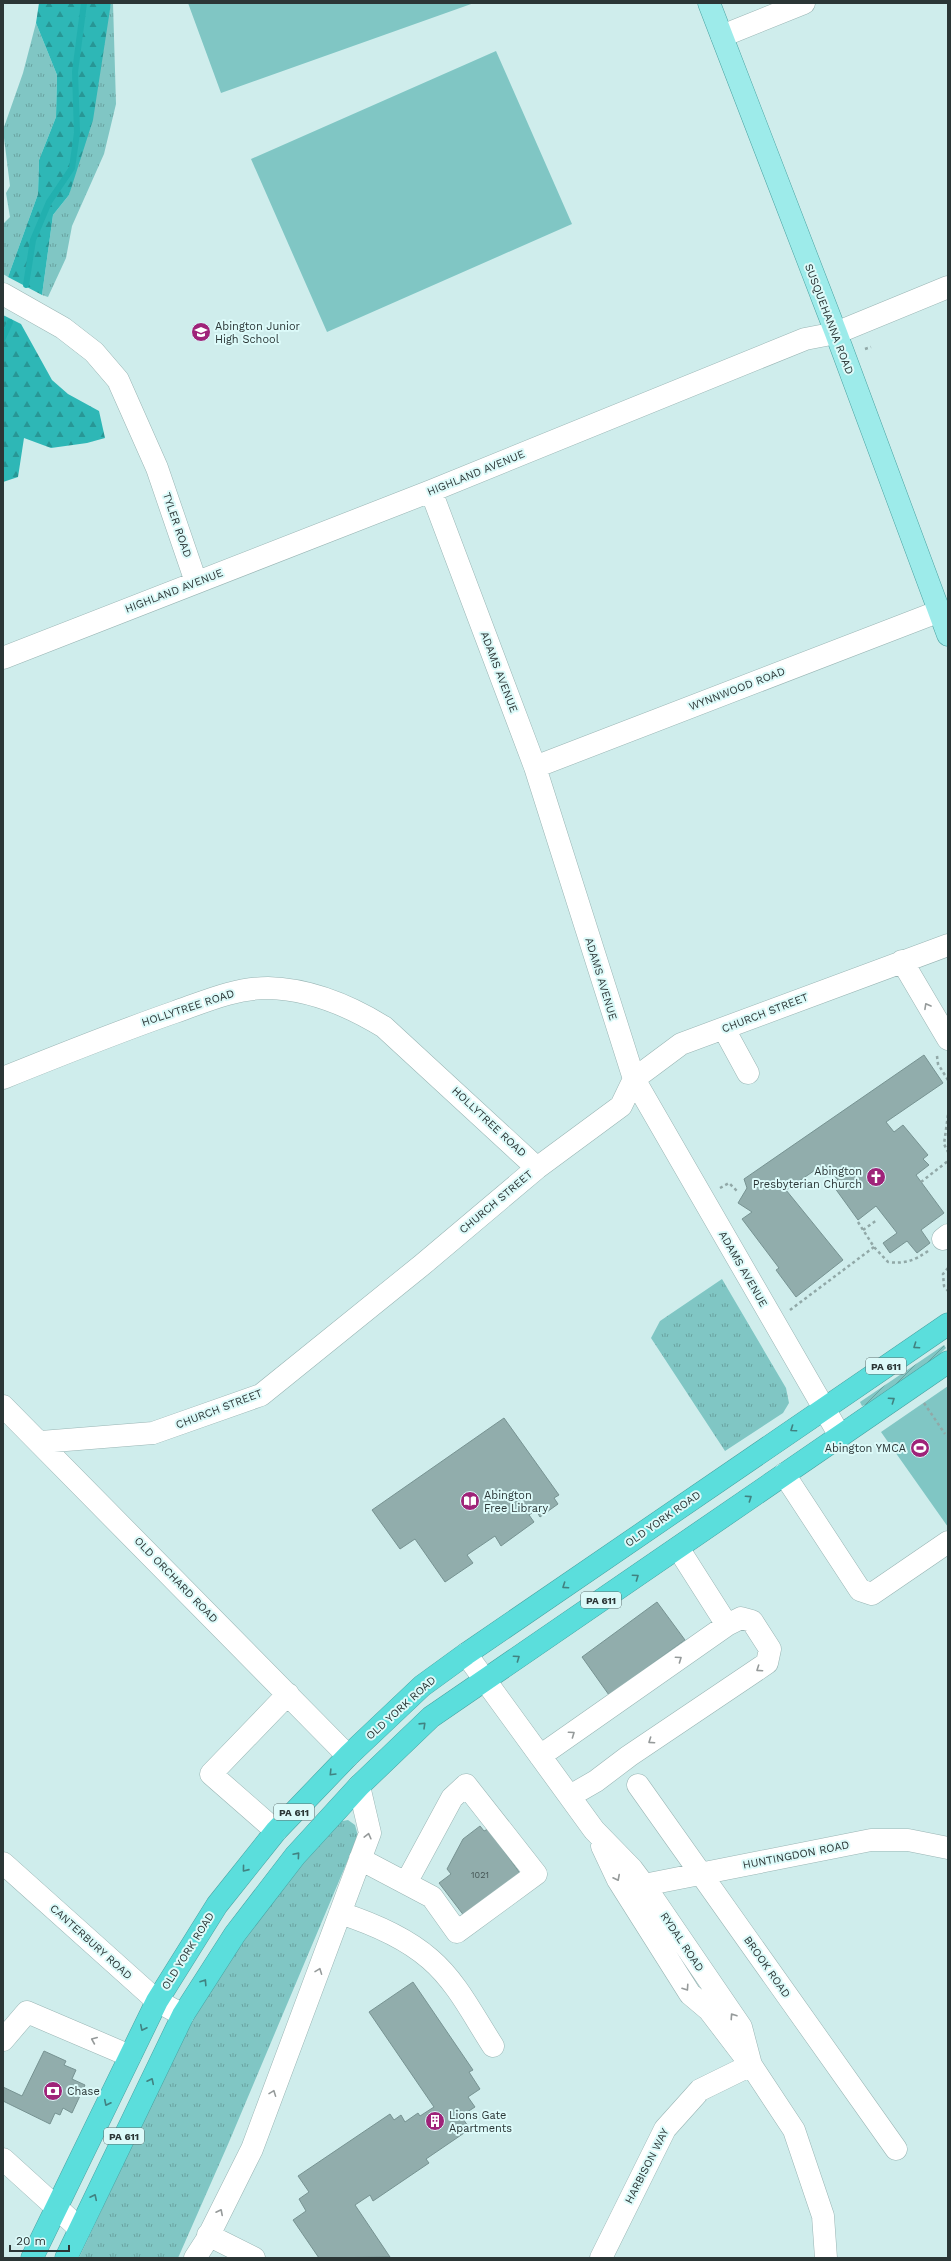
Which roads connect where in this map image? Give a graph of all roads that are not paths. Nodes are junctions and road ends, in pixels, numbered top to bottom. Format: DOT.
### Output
graph roads {
  1 [pos="709,3"];
  2 [pos="804,3"];
  3 [pos="722,36"];
  4 [pos="948,287"];
  5 [pos="3,294"];
  6 [pos="836,333"];
  7 [pos="431,491"];
  8 [pos="196,582"];
  9 [pos="945,624"];
  10 [pos="3,658"];
  11 [pos="535,767"];
  12 [pos="948,945"];
  13 [pos="902,961"];
  14 [pos="724,1029"];
  15 [pos="948,1039"];
  16 [pos="748,1073"];
  17 [pos="3,1078"];
  18 [pos="634,1079"];
  19 [pos="537,1168"];
  20 [pos="948,1324"];
  21 [pos="948,1362"];
  22 [pos="3,1406"];
  23 [pos="825,1407"];
  24 [pos="840,1436"];
  25 [pos="41,1442"];
  26 [pos="784,1474"];
  27 [pos="948,1542"];
  28 [pos="678,1548"];
  29 [pos="727,1625"];
  30 [pos="466,1654"];
  31 [pos="485,1680"];
  32 [pos="288,1694"];
  33 [pos="348,1756"];
  34 [pos="540,1756"];
  35 [pos="638,1785"];
  36 [pos="359,1786"];
  37 [pos="570,1796"];
  38 [pos="594,1830"];
  39 [pos="276,1831"];
  40 [pos="948,1848"];
  41 [pos="360,1859"];
  42 [pos="3,1863"];
  43 [pos="702,1874"];
  44 [pos="406,1883"];
  45 [pos="644,1885"];
  46 [pos="340,1913"];
  47 [pos="680,1938"];
  48 [pos="660,1949"];
  49 [pos="157,2001"];
  50 [pos="183,2015"];
  51 [pos="3,2040"];
  52 [pos="493,2046"];
  53 [pos="130,2056"];
  54 [pos="751,2065"];
  55 [pos="896,2149"];
  56 [pos="3,2158"];
  57 [pos="56,2206"];
  58 [pos="79,2228"];
  59 [pos="208,2235"];
  60 [pos="32,2258"];
  61 [pos="66,2258"];
  62 [pos="195,2258"];
  63 [pos="254,2258"];
  64 [pos="601,2258"];
  65 [pos="826,2258"];
  1 -- 3 [label="main road, SUSQUEHANNA ROAD"];
  2 -- 3 [label="street"];
  3 -- 6 [label="main road, SUSQUEHANNA ROAD"];
  4 -- 6 [label="street, HIGHLAND AVENUE"];
  5 -- 8 [label="street, TYLER ROAD"];
  6 -- 7 [label="street, HIGHLAND AVENUE"];
  6 -- 9 [label="main road, SUSQUEHANNA ROAD"];
  7 -- 8 [label="street, HIGHLAND AVENUE"];
  7 -- 11 [label="street, ADAMS AVENUE"];
  8 -- 10 [label="street, HIGHLAND AVENUE"];
  9 -- 11 [label="street, WYNNWOOD ROAD"];
  11 -- 18 [label="street, ADAMS AVENUE"];
  12 -- 13 [label="street, CHURCH STREET"];
  13 -- 14 [label="street, CHURCH STREET"];
  15 -- 13 [label="street, one-way"];
  14 -- 16 [label="street"];
  14 -- 18 [label="street, CHURCH STREET"];
  17 -- 19 [label="street, HOLLYTREE ROAD"];
  18 -- 19 [label="street, CHURCH STREET"];
  18 -- 23 [label="street, ADAMS AVENUE"];
  19 -- 25 [label="street, CHURCH STREET"];
  20 -- 23 [label="highway, OLD YORK ROAD / PA 611, one-way"];
  24 -- 21 [label="highway, PA 611, one-way"];
  22 -- 25 [label="street, OLD ORCHARD ROAD"];
  23 -- 24 [label="street, ADAMS AVENUE"];
  23 -- 30 [label="highway, OLD YORK ROAD / PA 611, one-way"];
  24 -- 26 [label="highway, PA 611"];
  25 -- 32 [label="street, OLD ORCHARD ROAD"];
  26 -- 27 [label="street"];
  28 -- 26 [label="highway, PA 611, one-way"];
  28 -- 29 [label="street"];
  31 -- 28 [label="highway, PA 611, one-way"];
  34 -- 29 [label="street, one-way"];
  29 -- 37 [label="street, one-way"];
  30 -- 31 [label="street, RYDAL ROAD"];
  30 -- 33 [label="highway, OLD YORK ROAD / PA 611"];
  31 -- 34 [label="street, RYDAL ROAD"];
  36 -- 31 [label="highway, PA 611, one-way"];
  32 -- 33 [label="street, OLD ORCHARD ROAD"];
  32 -- 39 [label="street"];
  33 -- 39 [label="highway, OLD YORK ROAD / PA 611, one-way"];
  34 -- 37 [label="street, RYDAL ROAD"];
  35 -- 43 [label="street, BROOK ROAD"];
  41 -- 36 [label="street, one-way"];
  50 -- 36 [label="highway, PA 611, one-way"];
  37 -- 38 [label="street, RYDAL ROAD"];
  38 -- 45 [label="street, RYDAL ROAD"];
  38 -- 48 [label="street, RYDAL ROAD, one-way"];
  39 -- 49 [label="highway, OLD YORK ROAD / PA 611, one-way"];
  40 -- 43 [label="street, HUNTINGDON ROAD"];
  41 -- 44 [label="street"];
  41 -- 46 [label="street"];
  42 -- 49 [label="street, CANTERBURY ROAD"];
  43 -- 45 [label="street, HUNTINGDON ROAD"];
  43 -- 55 [label="street, BROOK ROAD"];
  44 -- 44 [label="street"];
  45 -- 47 [label="street, RYDAL ROAD"];
  46 -- 52 [label="street"];
  59 -- 46 [label="street, one-way"];
  47 -- 48 [label="street"];
  54 -- 47 [label="street, RYDAL ROAD, one-way"];
  48 -- 54 [label="street, RYDAL ROAD, one-way"];
  49 -- 50 [label="street, CANTERBURY ROAD"];
  49 -- 53 [label="highway, OLD YORK ROAD / PA 611, one-way"];
  58 -- 50 [label="highway, PA 611, one-way"];
  53 -- 51 [label="street, one-way"];
  53 -- 57 [label="highway, OLD YORK ROAD / PA 611, one-way"];
  54 -- 64 [label="street, HARBISON WAY"];
  54 -- 65 [label="street, RYDAL ROAD"];
  56 -- 57 [label="street"];
  57 -- 58 [label="street"];
  57 -- 60 [label="highway, OLD YORK ROAD / PA 611"];
  58 -- 61 [label="highway, PA 611"];
  59 -- 62 [label="street"];
  59 -- 63 [label="street"];
}
